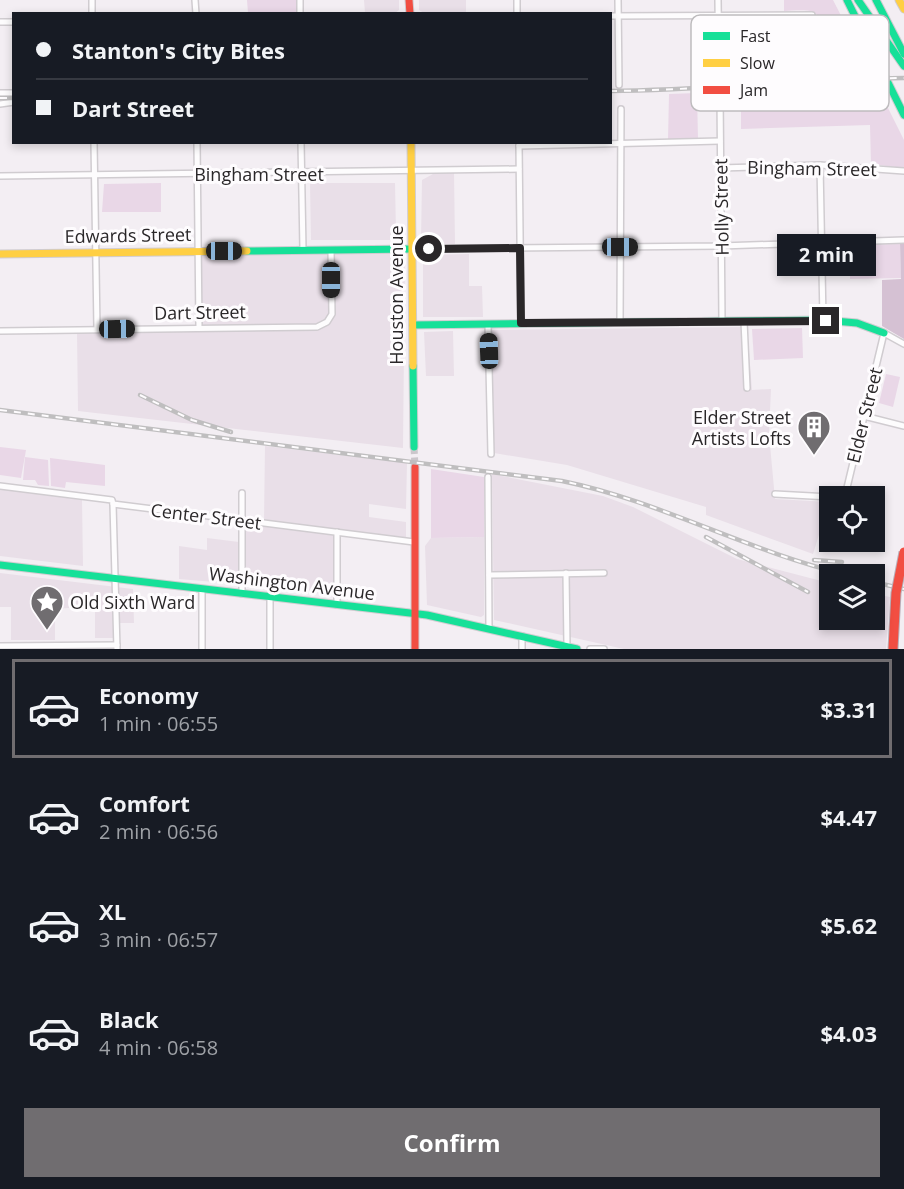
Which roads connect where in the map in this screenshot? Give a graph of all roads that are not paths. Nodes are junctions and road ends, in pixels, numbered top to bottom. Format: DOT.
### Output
graph roads {
  1 [pos="618,0"];
  2 [pos="718,0"];
  3 [pos="847,0"];
  4 [pos="858,0"];
  5 [pos="876,0"];
  6 [pos="898,0"];
  7 [pos="904,9"];
  8 [pos="691,15"];
  9 [pos="718,15"];
  10 [pos="812,15"];
  11 [pos="854,15"];
  12 [pos="868,15"];
  13 [pos="884,15"];
  14 [pos="612,16"];
  15 [pos="619,16"];
  16 [pos="889,25"];
  17 [pos="889,44"];
  18 [pos="904,54"];
  19 [pos="904,66"];
  20 [pos="619,85"];
  21 [pos="889,85"];
  22 [pos="621,109"];
  23 [pos="720,111"];
  24 [pos="904,115"];
  25 [pos="720,141"];
  26 [pos="612,143"];
  27 [pos="621,143"];
  28 [pos="94,144"];
  29 [pos="197,144"];
  30 [pos="301,144"];
  31 [pos="411,144"];
  32 [pos="519,144"];
  33 [pos="820,165"];
  34 [pos="720,168"];
  35 [pos="519,169"];
  36 [pos="904,171"];
  37 [pos="411,172"];
  38 [pos="198,174"];
  39 [pos="302,174"];
  40 [pos="95,175"];
  41 [pos="0,176"];
  42 [pos="904,240"];
  43 [pos="822,244"];
  44 [pos="721,246"];
  45 [pos="620,247"];
  46 [pos="520,248"];
  47 [pos="412,249"];
  48 [pos="303,250"];
  49 [pos="331,250"];
  50 [pos="198,251"];
  51 [pos="96,252"];
  52 [pos="0,254"];
  53 [pos="823,320"];
  54 [pos="722,321"];
  55 [pos="744,321"];
  56 [pos="620,322"];
  57 [pos="521,323"];
  58 [pos="488,324"];
  59 [pos="413,325"];
  60 [pos="199,328"];
  61 [pos="96,329"];
  62 [pos="0,330"];
  63 [pos="884,333"];
  64 [pos="904,344"];
  65 [pos="747,388"];
  66 [pos="864,416"];
  67 [pos="904,426"];
  68 [pos="414,447"];
  69 [pos="491,454"];
  70 [pos="415,467"];
  71 [pos="488,477"];
  72 [pos="0,486"];
  73 [pos="847,486"];
  74 [pos="242,493"];
  75 [pos="775,494"];
  76 [pos="819,496"];
  77 [pos="113,504"];
  78 [pos="242,520"];
  79 [pos="337,532"];
  80 [pos="414,542"];
  81 [pos="904,552"];
  82 [pos="0,565"];
  83 [pos="566,573"];
  84 [pos="604,573"];
  85 [pos="489,575"];
  86 [pos="116,578"];
  87 [pos="202,589"];
  88 [pos="242,594"];
  89 [pos="270,597"];
  90 [pos="337,606"];
  91 [pos="415,613"];
  92 [pos="489,628"];
  93 [pos="522,636"];
  94 [pos="0,646"];
  95 [pos="567,646"];
  96 [pos="117,647"];
  97 [pos="202,649"];
  98 [pos="270,649"];
  99 [pos="415,649"];
  100 [pos="522,649"];
  101 [pos="577,649"];
  102 [pos="590,649"];
  103 [pos="604,649"];
  104 [pos="893,649"];
  1 -- 15 [label="street"];
  2 -- 9 [label="street"];
  3 -- 11 [label="main road"];
  4 -- 12 [label="main road"];
  5 -- 13 [label="main road"];
  6 -- 7 [label="main road"];
  8 -- 15 [label="street"];
  9 -- 10 [label="street"];
  14 -- 15 [label="street"];
  15 -- 20 [label="street"];
  16 -- 18 [label="main road"];
  17 -- 19 [label="main road"];
  21 -- 24 [label="main road"];
  22 -- 27 [label="street"];
  23 -- 25 [label="street, Holly Street"];
  25 -- 27 [label="street"];
  25 -- 34 [label="street, Holly Street"];
  26 -- 27 [label="street"];
  27 -- 45 [label="street"];
  28 -- 40 [label="street"];
  29 -- 38 [label="street"];
  30 -- 39 [label="street"];
  31 -- 37 [label="main road, Houston Avenue"];
  32 -- 35 [label="street"];
  33 -- 34 [label="street, Bingham Street"];
  33 -- 36 [label="street, Bingham Street"];
  33 -- 43 [label="street"];
  34 -- 44 [label="street, Holly Street"];
  35 -- 37 [label="street, Bingham Street"];
  35 -- 46 [label="street"];
  37 -- 39 [label="street, Bingham Street"];
  37 -- 47 [label="main road, Houston Avenue"];
  38 -- 39 [label="street, Bingham Street"];
  38 -- 40 [label="street, Bingham Street"];
  38 -- 50 [label="street"];
  39 -- 48 [label="street"];
  40 -- 41 [label="street, Bingham Street"];
  40 -- 51 [label="street"];
  42 -- 43 [label="street, Edwards Street"];
  43 -- 44 [label="street, Edwards Street"];
  43 -- 53 [label="street"];
  44 -- 45 [label="street, Edwards Street"];
  44 -- 54 [label="street, Holly Street"];
  45 -- 46 [label="street, Edwards Street"];
  45 -- 56 [label="street"];
  46 -- 47 [label="street, Edwards Street"];
  46 -- 57 [label="street"];
  47 -- 49 [label="main road, Edwards Street"];
  47 -- 59 [label="main road, Houston Avenue"];
  48 -- 49 [label="main road, Edwards Street"];
  48 -- 50 [label="main road, Edwards Street"];
  49 -- 60 [label="street, Dart Street"];
  50 -- 51 [label="main road, Edwards Street"];
  50 -- 60 [label="street"];
  51 -- 52 [label="main road, Edwards Street"];
  51 -- 61 [label="street"];
  53 -- 55 [label="main road"];
  53 -- 63 [label="main road"];
  54 -- 55 [label="main road"];
  54 -- 56 [label="main road"];
  55 -- 65 [label="street"];
  56 -- 57 [label="main road"];
  57 -- 58 [label="main road"];
  58 -- 59 [label="main road"];
  58 -- 69 [label="street"];
  59 -- 68 [label="main road, Houston Avenue"];
  60 -- 61 [label="street, Dart Street"];
  61 -- 62 [label="street, Dart Street"];
  63 -- 64 [label="street"];
  63 -- 66 [label="street, Elder Street"];
  66 -- 67 [label="street"];
  66 -- 73 [label="street, Elder Street"];
  70 -- 80 [label="main road"];
  71 -- 85 [label="street"];
  72 -- 77 [label="street, Center Street"];
  74 -- 78 [label="street"];
  75 -- 76 [label="street"];
  77 -- 78 [label="street, Center Street"];
  77 -- 86 [label="street"];
  78 -- 79 [label="street, Center Street"];
  78 -- 88 [label="street"];
  79 -- 80 [label="street, Center Street"];
  79 -- 90 [label="street"];
  80 -- 91 [label="main road"];
  81 -- 104 [label="main road, bridge"];
  82 -- 86 [label="main road, Washington Avenue"];
  83 -- 84 [label="street"];
  83 -- 85 [label="street"];
  83 -- 95 [label="street"];
  85 -- 92 [label="street"];
  86 -- 87 [label="main road, Washington Avenue"];
  86 -- 96 [label="street"];
  87 -- 88 [label="main road, Washington Avenue"];
  87 -- 97 [label="street"];
  88 -- 89 [label="main road, Washington Avenue"];
  89 -- 90 [label="main road, Washington Avenue"];
  89 -- 98 [label="street"];
  90 -- 91 [label="main road, Washington Avenue"];
  91 -- 92 [label="main road, Washington Avenue"];
  91 -- 99 [label="main road"];
  92 -- 93 [label="main road, Washington Avenue"];
  93 -- 95 [label="main road, Washington Avenue"];
  93 -- 100 [label="street"];
  94 -- 96 [label="street"];
  95 -- 101 [label="main road, Washington Avenue"];
  102 -- 103 [label="street"];
}
